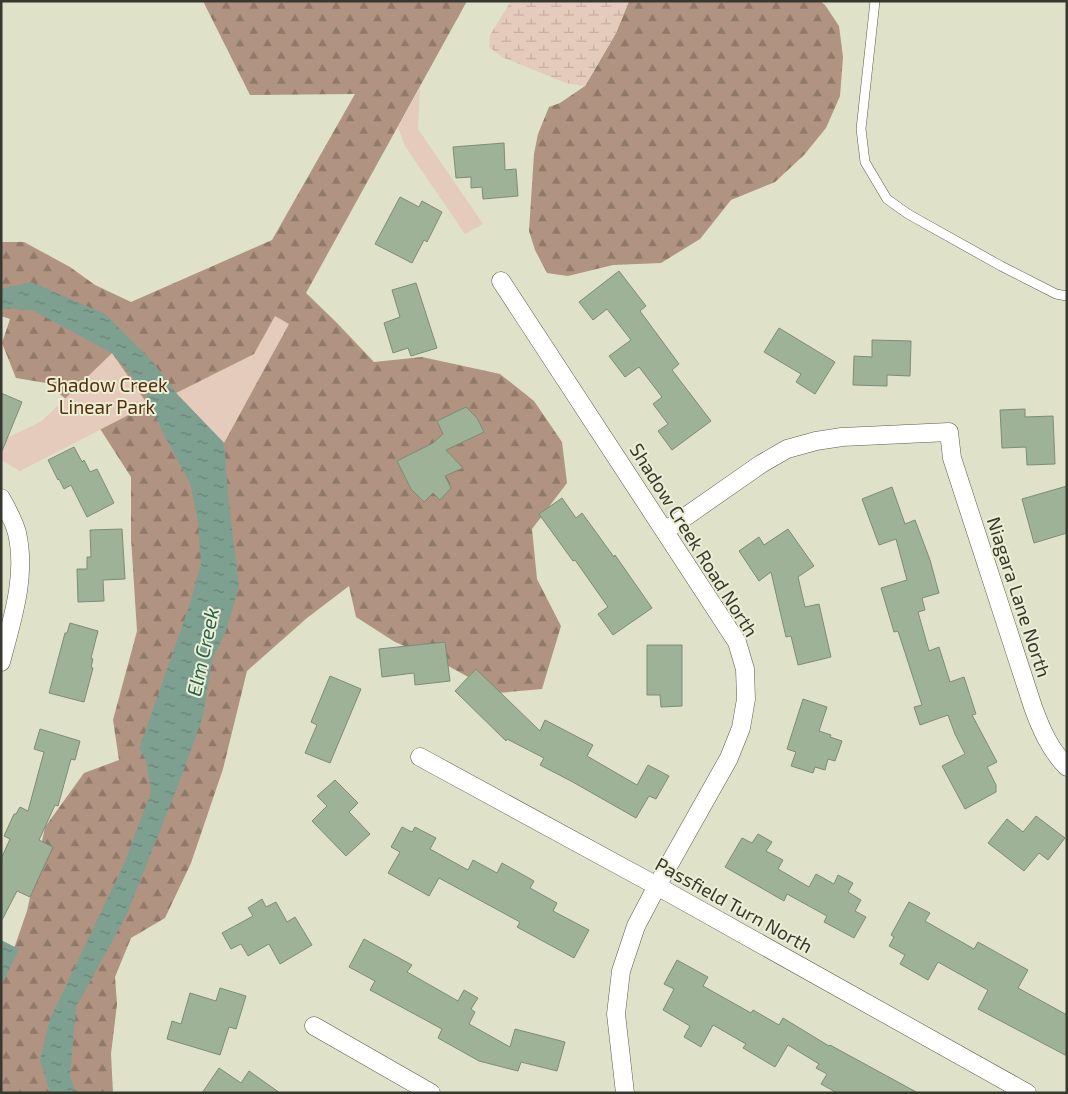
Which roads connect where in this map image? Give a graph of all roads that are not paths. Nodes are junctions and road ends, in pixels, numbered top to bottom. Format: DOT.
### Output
graph roads {
  1 [pos="875,1"];
  2 [pos="501,282"];
  3 [pos="1067,296"];
  4 [pos="1,498"];
  5 [pos="665,531"];
  6 [pos="1,662"];
  7 [pos="420,757"];
  8 [pos="1067,767"];
  9 [pos="657,886"];
  10 [pos="314,1026"];
  11 [pos="431,1093"];
  12 [pos="625,1093"];
  13 [pos="1027,1093"];
  1 -- 3 [label="lane"];
  2 -- 5 [label="street, Shadow Creek Road North"];
  4 -- 6 [label="street"];
  5 -- 8 [label="street, Niagara Lane North"];
  5 -- 9 [label="street, Shadow Creek Road North"];
  7 -- 9 [label="street, Passfield Turn North"];
  9 -- 12 [label="street, Shadow Creek Road North"];
  9 -- 13 [label="street, Passfield Turn North"];
  10 -- 11 [label="street"];
}
